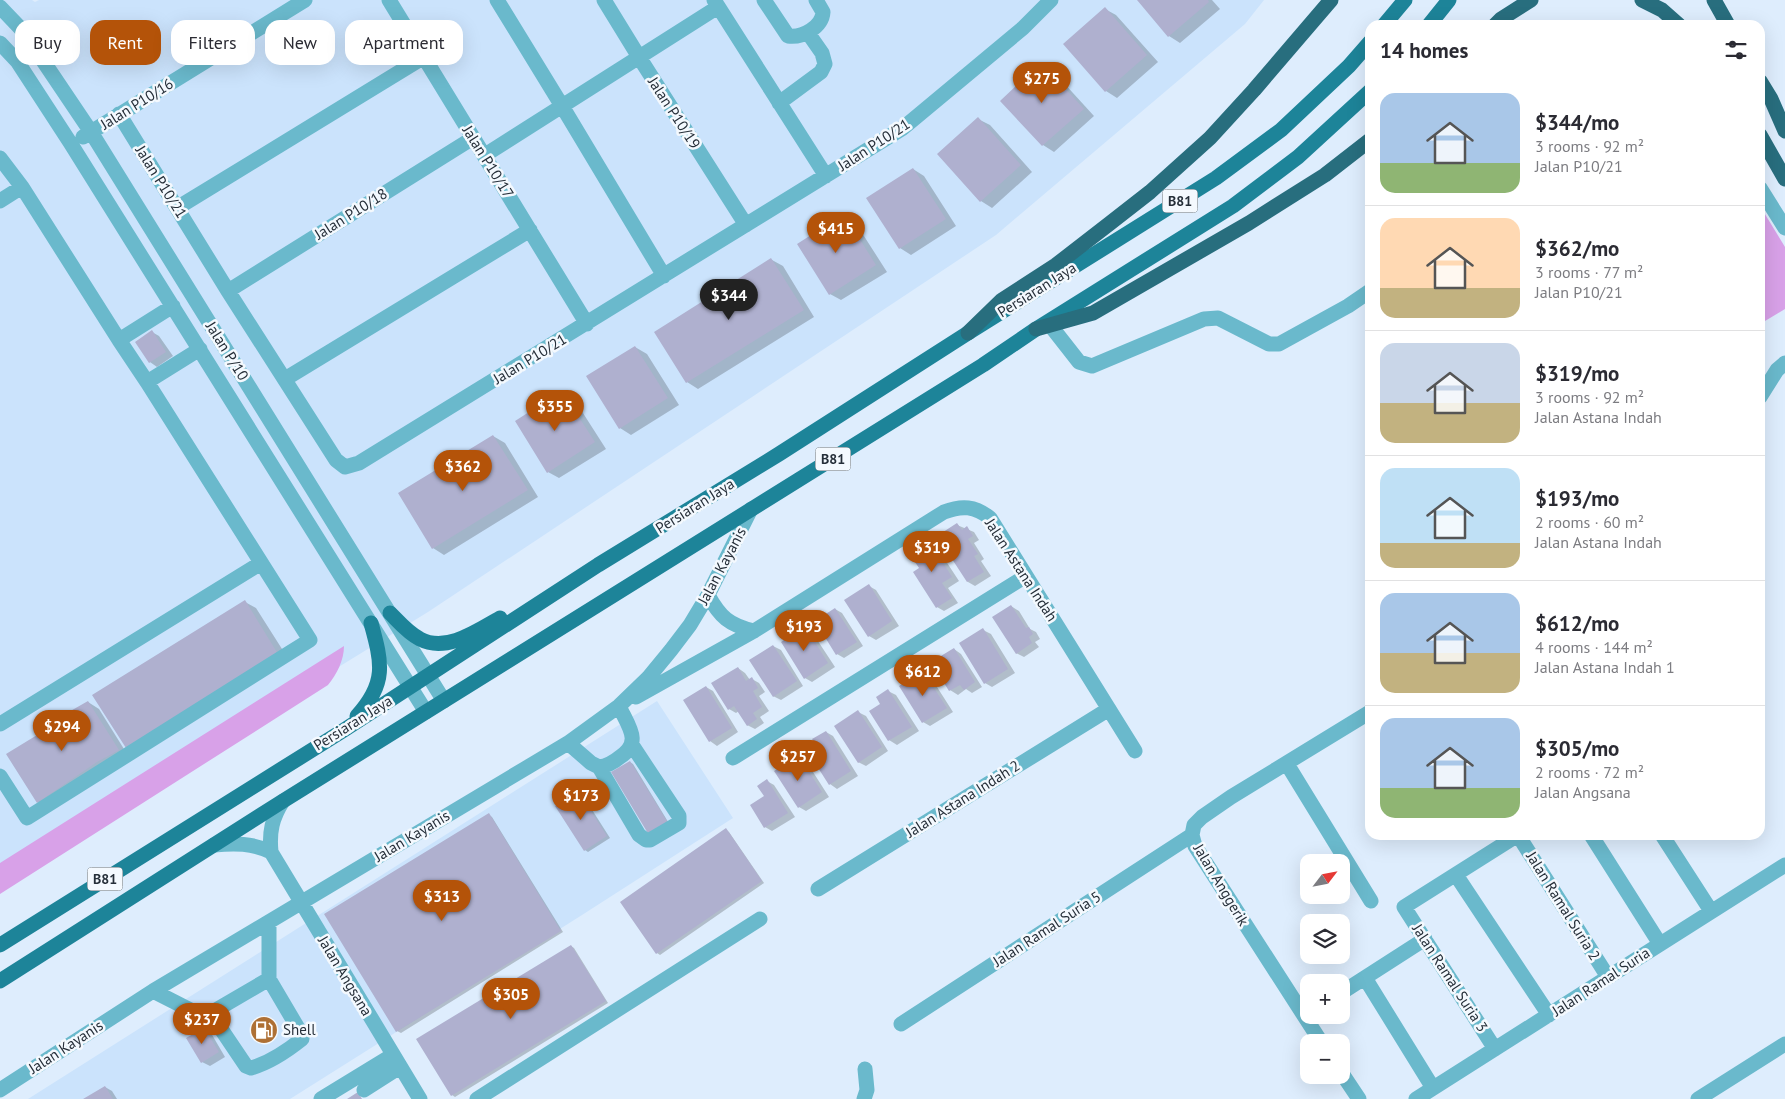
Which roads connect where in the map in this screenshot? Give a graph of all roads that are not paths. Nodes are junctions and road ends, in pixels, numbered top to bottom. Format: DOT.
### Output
graph roads {
  1 [pos="305,0"];
  2 [pos="389,0"];
  3 [pos="497,0"];
  4 [pos="604,0"];
  5 [pos="764,0"];
  6 [pos="816,0"];
  7 [pos="1051,0"];
  8 [pos="1331,0"];
  9 [pos="1405,0"];
  10 [pos="1449,0"];
  11 [pos="1531,0"];
  12 [pos="1642,0"];
  13 [pos="1714,0"];
  14 [pos="716,4"];
  15 [pos="0,7"];
  16 [pos="401,20"];
  17 [pos="1388,20"];
  18 [pos="1433,20"];
  19 [pos="1500,20"];
  20 [pos="1673,20"];
  21 [pos="1725,20"];
  22 [pos="808,32"];
  23 [pos="0,43"];
  24 [pos="1365,48"];
  25 [pos="639,57"];
  26 [pos="411,65"];
  27 [pos="429,65"];
  28 [pos="1765,89"];
  29 [pos="1365,95"];
  30 [pos="779,103"];
  31 [pos="562,106"];
  32 [pos="119,114"];
  33 [pos="1785,131"];
  34 [pos="91,132"];
  35 [pos="473,138"];
  36 [pos="71,144"];
  37 [pos="1365,144"];
  38 [pos="1765,144"];
  39 [pos="484,155"];
  40 [pos="0,158"];
  41 [pos="826,176"];
  42 [pos="1785,179"];
  43 [pos="22,187"];
  44 [pos="1765,196"];
  45 [pos="0,201"];
  46 [pos="177,208"];
  47 [pos="746,225"];
  48 [pos="1785,228"];
  49 [pos="530,230"];
  50 [pos="664,276"];
  51 [pos="228,291"];
  52 [pos="1365,294"];
  53 [pos="173,306"];
  54 [pos="587,324"];
  55 [pos="1043,327"];
  56 [pos="968,333"];
  57 [pos="119,340"];
  58 [pos="200,349"];
  59 [pos="1785,363"];
  60 [pos="285,379"];
  61 [pos="147,382"];
  62 [pos="1765,389"];
  63 [pos="751,510"];
  64 [pos="261,563"];
  65 [pos="598,565"];
  66 [pos="1026,576"];
  67 [pos="708,596"];
  68 [pos="390,613"];
  69 [pos="371,623"];
  70 [pos="754,631"];
  71 [pos="428,676"];
  72 [pos="410,687"];
  73 [pos="444,701"];
  74 [pos="619,706"];
  75 [pos="1108,709"];
  76 [pos="426,712"];
  77 [pos="1365,715"];
  78 [pos="0,724"];
  79 [pos="344,730"];
  80 [pos="568,743"];
  81 [pos="632,745"];
  82 [pos="1135,751"];
  83 [pos="732,758"];
  84 [pos="1287,764"];
  85 [pos="599,767"];
  86 [pos="0,776"];
  87 [pos="283,801"];
  88 [pos="1192,835"];
  89 [pos="1510,840"];
  90 [pos="1521,840"];
  91 [pos="1594,840"];
  92 [pos="1665,840"];
  93 [pos="214,845"];
  94 [pos="271,852"];
  95 [pos="1785,865"];
  96 [pos="1456,875"];
  97 [pos="818,889"];
  98 [pos="1371,902"];
  99 [pos="301,903"];
  100 [pos="1711,911"];
  101 [pos="760,919"];
  102 [pos="269,923"];
  103 [pos="1425,939"];
  104 [pos="1660,944"];
  105 [pos="0,945"];
  106 [pos="1608,977"];
  107 [pos="269,978"];
  108 [pos="1364,978"];
  109 [pos="0,981"];
  110 [pos="1350,987"];
  111 [pos="153,991"];
  112 [pos="1300,1005"];
  113 [pos="1549,1015"];
  114 [pos="204,1017"];
  115 [pos="901,1024"];
  116 [pos="1785,1044"];
  117 [pos="1495,1049"];
  118 [pos="396,1061"];
  119 [pos="865,1069"];
  120 [pos="1349,1084"];
  121 [pos="1434,1088"];
  122 [pos="364,1089"];
  123 [pos="0,1090"];
  124 [pos="321,1099"];
  125 [pos="420,1099"];
  126 [pos="477,1099"];
  127 [pos="864,1099"];
  128 [pos="1359,1099"];
  129 [pos="1416,1099"];
  130 [pos="1698,1099"];
  1 -- 32 [label="street, Jalan P10/16"];
  2 -- 16 [label="street, Jalan P10/17"];
  3 -- 31 [label="street"];
  4 -- 25 [label="street, Jalan P10/19"];
  5 -- 22 [label="street"];
  6 -- 22 [label="street"];
  7 -- 41 [label="street, Jalan P10/21"];
  8 -- 56 [label="highway"];
  9 -- 17 [label="main road"];
  10 -- 18 [label="main road"];
  11 -- 19 [label="highway"];
  12 -- 20 [label="highway"];
  13 -- 21 [label="highway"];
  14 -- 25 [label="street"];
  14 -- 30 [label="street"];
  15 -- 34 [label="street, Jalan P/10"];
  22 -- 30 [label="street"];
  23 -- 36 [label="street, Jalan P/10"];
  24 -- 56 [label="main road, Persiaran Jaya / B81"];
  25 -- 31 [label="street"];
  25 -- 47 [label="street, Jalan P10/19"];
  26 -- 46 [label="street"];
  27 -- 35 [label="street, Jalan P10/17"];
  28 -- 33 [label="highway"];
  29 -- 55 [label="main road, Persiaran Jaya / B81"];
  30 -- 41 [label="street"];
  31 -- 39 [label="street"];
  31 -- 50 [label="street"];
  32 -- 34 [label="street, Jalan P10/16"];
  32 -- 46 [label="street, Jalan P10/21"];
  34 -- 36 [label="street, Jalan P10/16"];
  34 -- 68 [label="street, Jalan P/10"];
  35 -- 39 [label="street, Jalan P10/17"];
  35 -- 51 [label="street, Jalan P10/18"];
  36 -- 53 [label="street, Jalan P/10"];
  37 -- 55 [label="highway"];
  38 -- 42 [label="highway"];
  39 -- 49 [label="street, Jalan P10/17"];
  40 -- 43 [label="street"];
  41 -- 47 [label="street, Jalan P10/21"];
  43 -- 45 [label="street"];
  43 -- 57 [label="street"];
  44 -- 48 [label="street"];
  46 -- 51 [label="street, Jalan P10/21"];
  47 -- 50 [label="street, Jalan P10/21"];
  49 -- 54 [label="street, Jalan P10/17"];
  49 -- 60 [label="street"];
  50 -- 54 [label="street, Jalan P10/21"];
  51 -- 60 [label="street, Jalan P10/21"];
  52 -- 55 [label="street"];
  53 -- 57 [label="street"];
  53 -- 58 [label="street, Jalan P/10"];
  54 -- 60 [label="street, Jalan P10/21"];
  55 -- 63 [label="main road, Persiaran Jaya / B81"];
  56 -- 65 [label="main road, Persiaran Jaya / B81"];
  57 -- 61 [label="street"];
  58 -- 61 [label="street"];
  58 -- 69 [label="street, Jalan P/10"];
  59 -- 62 [label="street"];
  61 -- 64 [label="street"];
  63 -- 67 [label="street, Jalan Kayanis"];
  63 -- 73 [label="main road, Persiaran Jaya / B81"];
  64 -- 78 [label="street"];
  64 -- 86 [label="street"];
  65 -- 68 [label="main road"];
  65 -- 71 [label="main road, Persiaran Jaya / B81"];
  66 -- 70 [label="street, Jalan Astana Indah"];
  66 -- 75 [label="street, Jalan Astana Indah"];
  66 -- 83 [label="street"];
  67 -- 70 [label="street"];
  67 -- 74 [label="street, Jalan Kayanis"];
  68 -- 71 [label="street, Jalan P/10"];
  69 -- 72 [label="street, Jalan P/10"];
  69 -- 79 [label="main road"];
  70 -- 74 [label="street, Jalan Astana Indah"];
  71 -- 72 [label="main road, Persiaran Jaya / B81"];
  71 -- 73 [label="street, Jalan P/10"];
  72 -- 76 [label="street, Jalan P/10"];
  72 -- 79 [label="main road, Persiaran Jaya / B81"];
  73 -- 76 [label="main road, Persiaran Jaya / B81"];
  74 -- 80 [label="street, Jalan Kayanis"];
  74 -- 81 [label="street"];
  75 -- 82 [label="street, Jalan Astana Indah"];
  75 -- 97 [label="street, Jalan Astana Indah 2"];
  76 -- 87 [label="main road, Persiaran Jaya / B81"];
  77 -- 84 [label="street, Jalan Anggerik"];
  79 -- 105 [label="main road, Persiaran Jaya / B81"];
  80 -- 85 [label="street"];
  80 -- 99 [label="street, Jalan Kayanis"];
  81 -- 85 [label="street"];
  81 -- 85 [label="street"];
  84 -- 88 [label="street, Jalan Anggerik"];
  84 -- 98 [label="street"];
  87 -- 93 [label="main road, Persiaran Jaya / B81"];
  87 -- 94 [label="street"];
  88 -- 112 [label="street, Jalan Anggerik"];
  88 -- 115 [label="street, Jalan Ramal Suria 5"];
  89 -- 96 [label="street"];
  90 -- 106 [label="street, Jalan Ramal Suria 2"];
  91 -- 104 [label="street"];
  92 -- 100 [label="street"];
  93 -- 94 [label="street"];
  93 -- 109 [label="main road, Persiaran Jaya / B81"];
  94 -- 99 [label="street, Jalan Angsana"];
  95 -- 100 [label="street, Jalan Ramal Suria"];
  96 -- 103 [label="street, Jalan Ramal Suria 3"];
  96 -- 113 [label="street"];
  99 -- 102 [label="street, Jalan Kayanis"];
  99 -- 118 [label="street, Jalan Angsana"];
  100 -- 104 [label="street, Jalan Ramal Suria"];
  101 -- 126 [label="street"];
  102 -- 107 [label="street"];
  102 -- 111 [label="street, Jalan Kayanis"];
  103 -- 108 [label="street"];
  103 -- 117 [label="street, Jalan Ramal Suria 3"];
  104 -- 106 [label="street, Jalan Ramal Suria"];
  106 -- 113 [label="street, Jalan Ramal Suria"];
  107 -- 114 [label="street"];
  107 -- 114 [label="street"];
  108 -- 110 [label="street"];
  108 -- 121 [label="street"];
  111 -- 114 [label="street"];
  111 -- 123 [label="street, Jalan Kayanis"];
  113 -- 117 [label="street, Jalan Ramal Suria"];
  116 -- 130 [label="street"];
  117 -- 121 [label="street, Jalan Ramal Suria"];
  118 -- 122 [label="street"];
  118 -- 125 [label="street, Jalan Angsana"];
  119 -- 127 [label="street"];
  120 -- 128 [label="street"];
  121 -- 129 [label="street, Jalan Ramal Suria"];
  122 -- 124 [label="street"];
}
